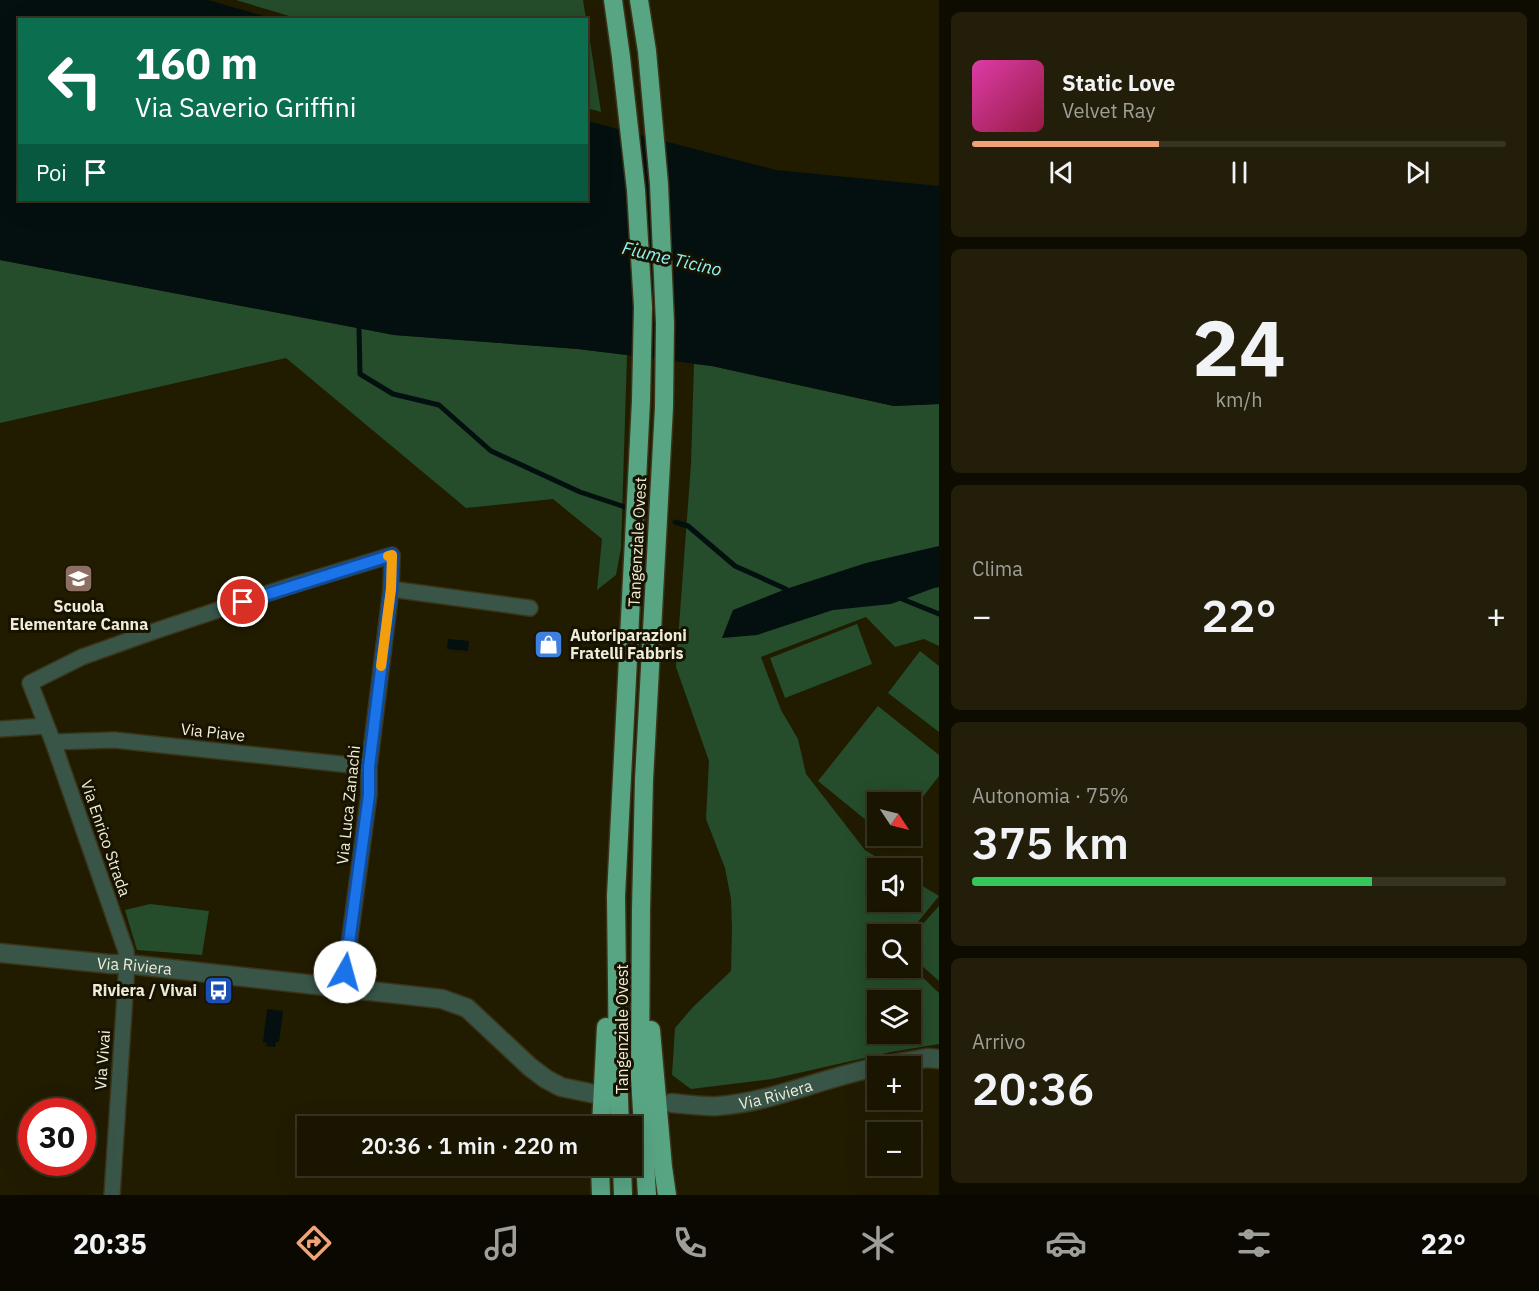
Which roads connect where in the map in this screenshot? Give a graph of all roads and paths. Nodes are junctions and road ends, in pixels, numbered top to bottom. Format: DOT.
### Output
graph roads {
  1 [pos="613,0"];
  2 [pos="639,0"];
  3 [pos="391,589"];
  4 [pos="530,608"];
  5 [pos="30,683"];
  6 [pos="46,726"];
  7 [pos="0,729"];
  8 [pos="53,742"];
  9 [pos="369,767"];
  10 [pos="616,896"];
  11 [pos="641,910"];
  12 [pos="0,953"];
  13 [pos="127,964"];
  14 [pos="343,989"];
  15 [pos="921,1059"];
  16 [pos="939,1059"];
  17 [pos="867,1069"];
  18 [pos="595,1094"];
  19 [pos="671,1103"];
  20 [pos="602,1116"];
  21 [pos="620,1116"];
  22 [pos="600,1176"];
  23 [pos="622,1176"];
  24 [pos="112,1195"];
  25 [pos="601,1195"];
  26 [pos="623,1195"];
  27 [pos="647,1195"];
  28 [pos="667,1195"];
  1 -- 10 [label="highway, Tangenziale Ovest"];
  2 -- 11 [label="highway, Tangenziale Ovest"];
  3 -- 4 [label="street"];
  3 -- 5 [label="street, Via Luca Zanachi"];
  3 -- 9 [label="street, Via Luca Zanachi"];
  5 -- 6 [label="street, Via Enrico Strada"];
  6 -- 7 [label="street"];
  6 -- 8 [label="street, Via Enrico Strada"];
  8 -- 9 [label="street, Via Piave"];
  8 -- 13 [label="street, Via Enrico Strada"];
  9 -- 14 [label="street, Via Luca Zanachi"];
  10 -- 20 [label="highway"];
  10 -- 21 [label="highway, Tangenziale Ovest"];
  11 -- 27 [label="highway, Tangenziale Ovest"];
  11 -- 28 [label="highway"];
  12 -- 13 [label="street, Via Riviera"];
  13 -- 14 [label="street, Via Riviera"];
  13 -- 24 [label="street, Via Vivai"];
  14 -- 18 [label="street, Via Riviera"];
  15 -- 16 [label="street, Via Riviera"];
  17 -- 19 [label="street, Via Riviera"];
  22 -- 25 [label="highway"];
  23 -- 26 [label="highway"];
}
